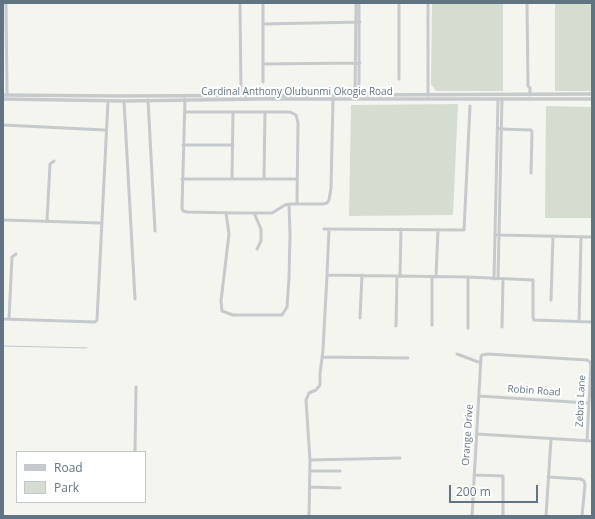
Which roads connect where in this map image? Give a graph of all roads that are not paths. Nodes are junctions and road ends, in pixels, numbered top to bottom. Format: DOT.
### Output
graph roads {
  1 [pos="6,3"];
  2 [pos="240,3"];
  3 [pos="263,3"];
  4 [pos="356,3"];
  5 [pos="359,3"];
  6 [pos="399,3"];
  7 [pos="428,3"];
  8 [pos="527,3"];
  9 [pos="356,22"];
  10 [pos="360,22"];
  11 [pos="264,24"];
  12 [pos="358,63"];
  13 [pos="263,64"];
  14 [pos="399,79"];
  15 [pos="263,82"];
  16 [pos="528,86"];
  17 [pos="592,94"];
  18 [pos="5,95"];
  19 [pos="185,95"];
  20 [pos="241,95"];
  21 [pos="357,95"];
  22 [pos="428,95"];
  23 [pos="525,95"];
  24 [pos="530,95"];
  25 [pos="381,97"];
  26 [pos="3,99"];
  27 [pos="333,99"];
  28 [pos="592,99"];
  29 [pos="148,100"];
  30 [pos="500,100"];
  31 [pos="108,101"];
  32 [pos="124,101"];
  33 [pos="185,101"];
  34 [pos="470,106"];
  35 [pos="184,112"];
  36 [pos="234,112"];
  37 [pos="265,112"];
  38 [pos="3,126"];
  39 [pos="499,129"];
  40 [pos="106,130"];
  41 [pos="183,145"];
  42 [pos="233,145"];
  43 [pos="54,161"];
  44 [pos="531,173"];
  45 [pos="182,178"];
  46 [pos="232,178"];
  47 [pos="264,178"];
  48 [pos="297,179"];
  49 [pos="289,204"];
  50 [pos="297,204"];
  51 [pos="226,213"];
  52 [pos="254,213"];
  53 [pos="3,220"];
  54 [pos="47,221"];
  55 [pos="101,223"];
  56 [pos="324,229"];
  57 [pos="329,229"];
  58 [pos="401,229"];
  59 [pos="438,230"];
  60 [pos="155,231"];
  61 [pos="497,235"];
  62 [pos="553,236"];
  63 [pos="580,237"];
  64 [pos="592,237"];
  65 [pos="256,249"];
  66 [pos="16,254"];
  67 [pos="327,275"];
  68 [pos="362,275"];
  69 [pos="399,276"];
  70 [pos="432,276"];
  71 [pos="436,277"];
  72 [pos="468,277"];
  73 [pos="496,279"];
  74 [pos="503,279"];
  75 [pos="136,299"];
  76 [pos="551,300"];
  77 [pos="360,318"];
  78 [pos="3,319"];
  79 [pos="9,319"];
  80 [pos="579,322"];
  81 [pos="592,322"];
  82 [pos="432,325"];
  83 [pos="396,326"];
  84 [pos="502,327"];
  85 [pos="468,328"];
  86 [pos="457,354"];
  87 [pos="322,357"];
  88 [pos="408,358"];
  89 [pos="590,362"];
  90 [pos="481,363"];
  91 [pos="136,388"];
  92 [pos="479,396"];
  93 [pos="588,403"];
  94 [pos="477,434"];
  95 [pos="551,439"];
  96 [pos="587,441"];
  97 [pos="592,441"];
  98 [pos="135,451"];
  99 [pos="400,458"];
  100 [pos="310,460"];
  101 [pos="310,471"];
  102 [pos="340,471"];
  103 [pos="474,475"];
  104 [pos="548,476"];
  105 [pos="310,487"];
  106 [pos="340,488"];
  107 [pos="309,516"];
  108 [pos="472,516"];
  109 [pos="502,516"];
  110 [pos="546,516"];
  111 [pos="582,516"];
  1 -- 18 [label="street"];
  2 -- 20 [label="street"];
  3 -- 11 [label="street"];
  4 -- 9 [label="street"];
  5 -- 10 [label="street"];
  6 -- 14 [label="street"];
  7 -- 22 [label="street"];
  8 -- 16 [label="street"];
  9 -- 10 [label="street"];
  9 -- 11 [label="street"];
  9 -- 12 [label="street"];
  10 -- 12 [label="street"];
  11 -- 13 [label="street"];
  12 -- 13 [label="street"];
  12 -- 21 [label="street"];
  13 -- 15 [label="street"];
  16 -- 23 [label="street"];
  16 -- 24 [label="street"];
  17 -- 24 [label="street, Cardinal Anthony Olubunmi Okogie Road"];
  18 -- 19 [label="street, Cardinal Anthony Olubunmi Okogie Road"];
  19 -- 20 [label="street, Cardinal Anthony Olubunmi Okogie Road"];
  19 -- 33 [label="street"];
  20 -- 21 [label="street, Cardinal Anthony Olubunmi Okogie Road"];
  21 -- 25 [label="street, Cardinal Anthony Olubunmi Okogie Road"];
  22 -- 23 [label="street, Cardinal Anthony Olubunmi Okogie Road"];
  22 -- 25 [label="street, Cardinal Anthony Olubunmi Okogie Road"];
  23 -- 24 [label="street, Cardinal Anthony Olubunmi Okogie Road"];
  25 -- 27 [label="street, Cardinal Anthony Olubunmi Okogie Road"];
  25 -- 30 [label="street, Cardinal Anthony Olubunmi Okogie Road"];
  26 -- 31 [label="street, Cardinal Anthony Olubunmi Okogie Road"];
  27 -- 33 [label="street, Cardinal Anthony Olubunmi Okogie Road"];
  27 -- 50 [label="street"];
  28 -- 30 [label="street, Cardinal Anthony Olubunmi Okogie Road"];
  29 -- 32 [label="street, Cardinal Anthony Olubunmi Okogie Road"];
  29 -- 33 [label="street, Cardinal Anthony Olubunmi Okogie Road"];
  29 -- 60 [label="street"];
  30 -- 39 [label="street"];
  31 -- 32 [label="street, Cardinal Anthony Olubunmi Okogie Road"];
  31 -- 40 [label="street"];
  32 -- 75 [label="street"];
  33 -- 35 [label="street"];
  34 -- 59 [label="street"];
  35 -- 36 [label="street"];
  35 -- 41 [label="street"];
  36 -- 37 [label="street"];
  36 -- 42 [label="street"];
  37 -- 47 [label="street"];
  37 -- 48 [label="street"];
  38 -- 40 [label="street"];
  39 -- 44 [label="street"];
  39 -- 61 [label="street"];
  40 -- 55 [label="street"];
  41 -- 42 [label="street"];
  41 -- 45 [label="street"];
  42 -- 46 [label="street"];
  43 -- 54 [label="street"];
  45 -- 46 [label="street"];
  45 -- 51 [label="street"];
  46 -- 47 [label="street"];
  47 -- 48 [label="street"];
  48 -- 50 [label="street"];
  49 -- 50 [label="street"];
  49 -- 51 [label="street"];
  49 -- 52 [label="street"];
  51 -- 52 [label="street"];
  52 -- 65 [label="street"];
  53 -- 54 [label="street"];
  54 -- 55 [label="street"];
  55 -- 79 [label="street"];
  56 -- 57 [label="street"];
  57 -- 58 [label="street"];
  57 -- 67 [label="street"];
  58 -- 59 [label="street"];
  58 -- 69 [label="street"];
  59 -- 71 [label="street"];
  61 -- 62 [label="street"];
  61 -- 73 [label="street"];
  62 -- 63 [label="street"];
  62 -- 76 [label="street"];
  63 -- 64 [label="street"];
  63 -- 80 [label="street"];
  66 -- 79 [label="street"];
  67 -- 68 [label="street"];
  67 -- 87 [label="street"];
  68 -- 69 [label="street"];
  68 -- 77 [label="street"];
  69 -- 70 [label="street"];
  69 -- 83 [label="street"];
  70 -- 71 [label="street"];
  70 -- 82 [label="street"];
  71 -- 72 [label="street"];
  72 -- 73 [label="street"];
  72 -- 85 [label="street"];
  73 -- 74 [label="street"];
  74 -- 80 [label="street"];
  74 -- 84 [label="street"];
  78 -- 79 [label="street"];
  80 -- 81 [label="street"];
  86 -- 90 [label="street"];
  87 -- 88 [label="street"];
  87 -- 100 [label="street"];
  89 -- 90 [label="street, Orange Drive"];
  89 -- 93 [label="street, Zebra Lane"];
  90 -- 92 [label="street, Orange Drive"];
  91 -- 98 [label="street"];
  92 -- 93 [label="street, Robin Road"];
  92 -- 94 [label="street, Orange Drive"];
  93 -- 96 [label="street, Zebra Lane"];
  94 -- 95 [label="street"];
  94 -- 103 [label="street, Orange Drive"];
  95 -- 96 [label="street"];
  95 -- 104 [label="street"];
  96 -- 97 [label="street"];
  99 -- 100 [label="street"];
  100 -- 101 [label="street"];
  101 -- 102 [label="street"];
  101 -- 105 [label="street"];
  103 -- 108 [label="street, Orange Drive"];
  103 -- 109 [label="street"];
  104 -- 110 [label="street"];
  104 -- 111 [label="street"];
  105 -- 106 [label="street"];
  105 -- 107 [label="street"];
}
